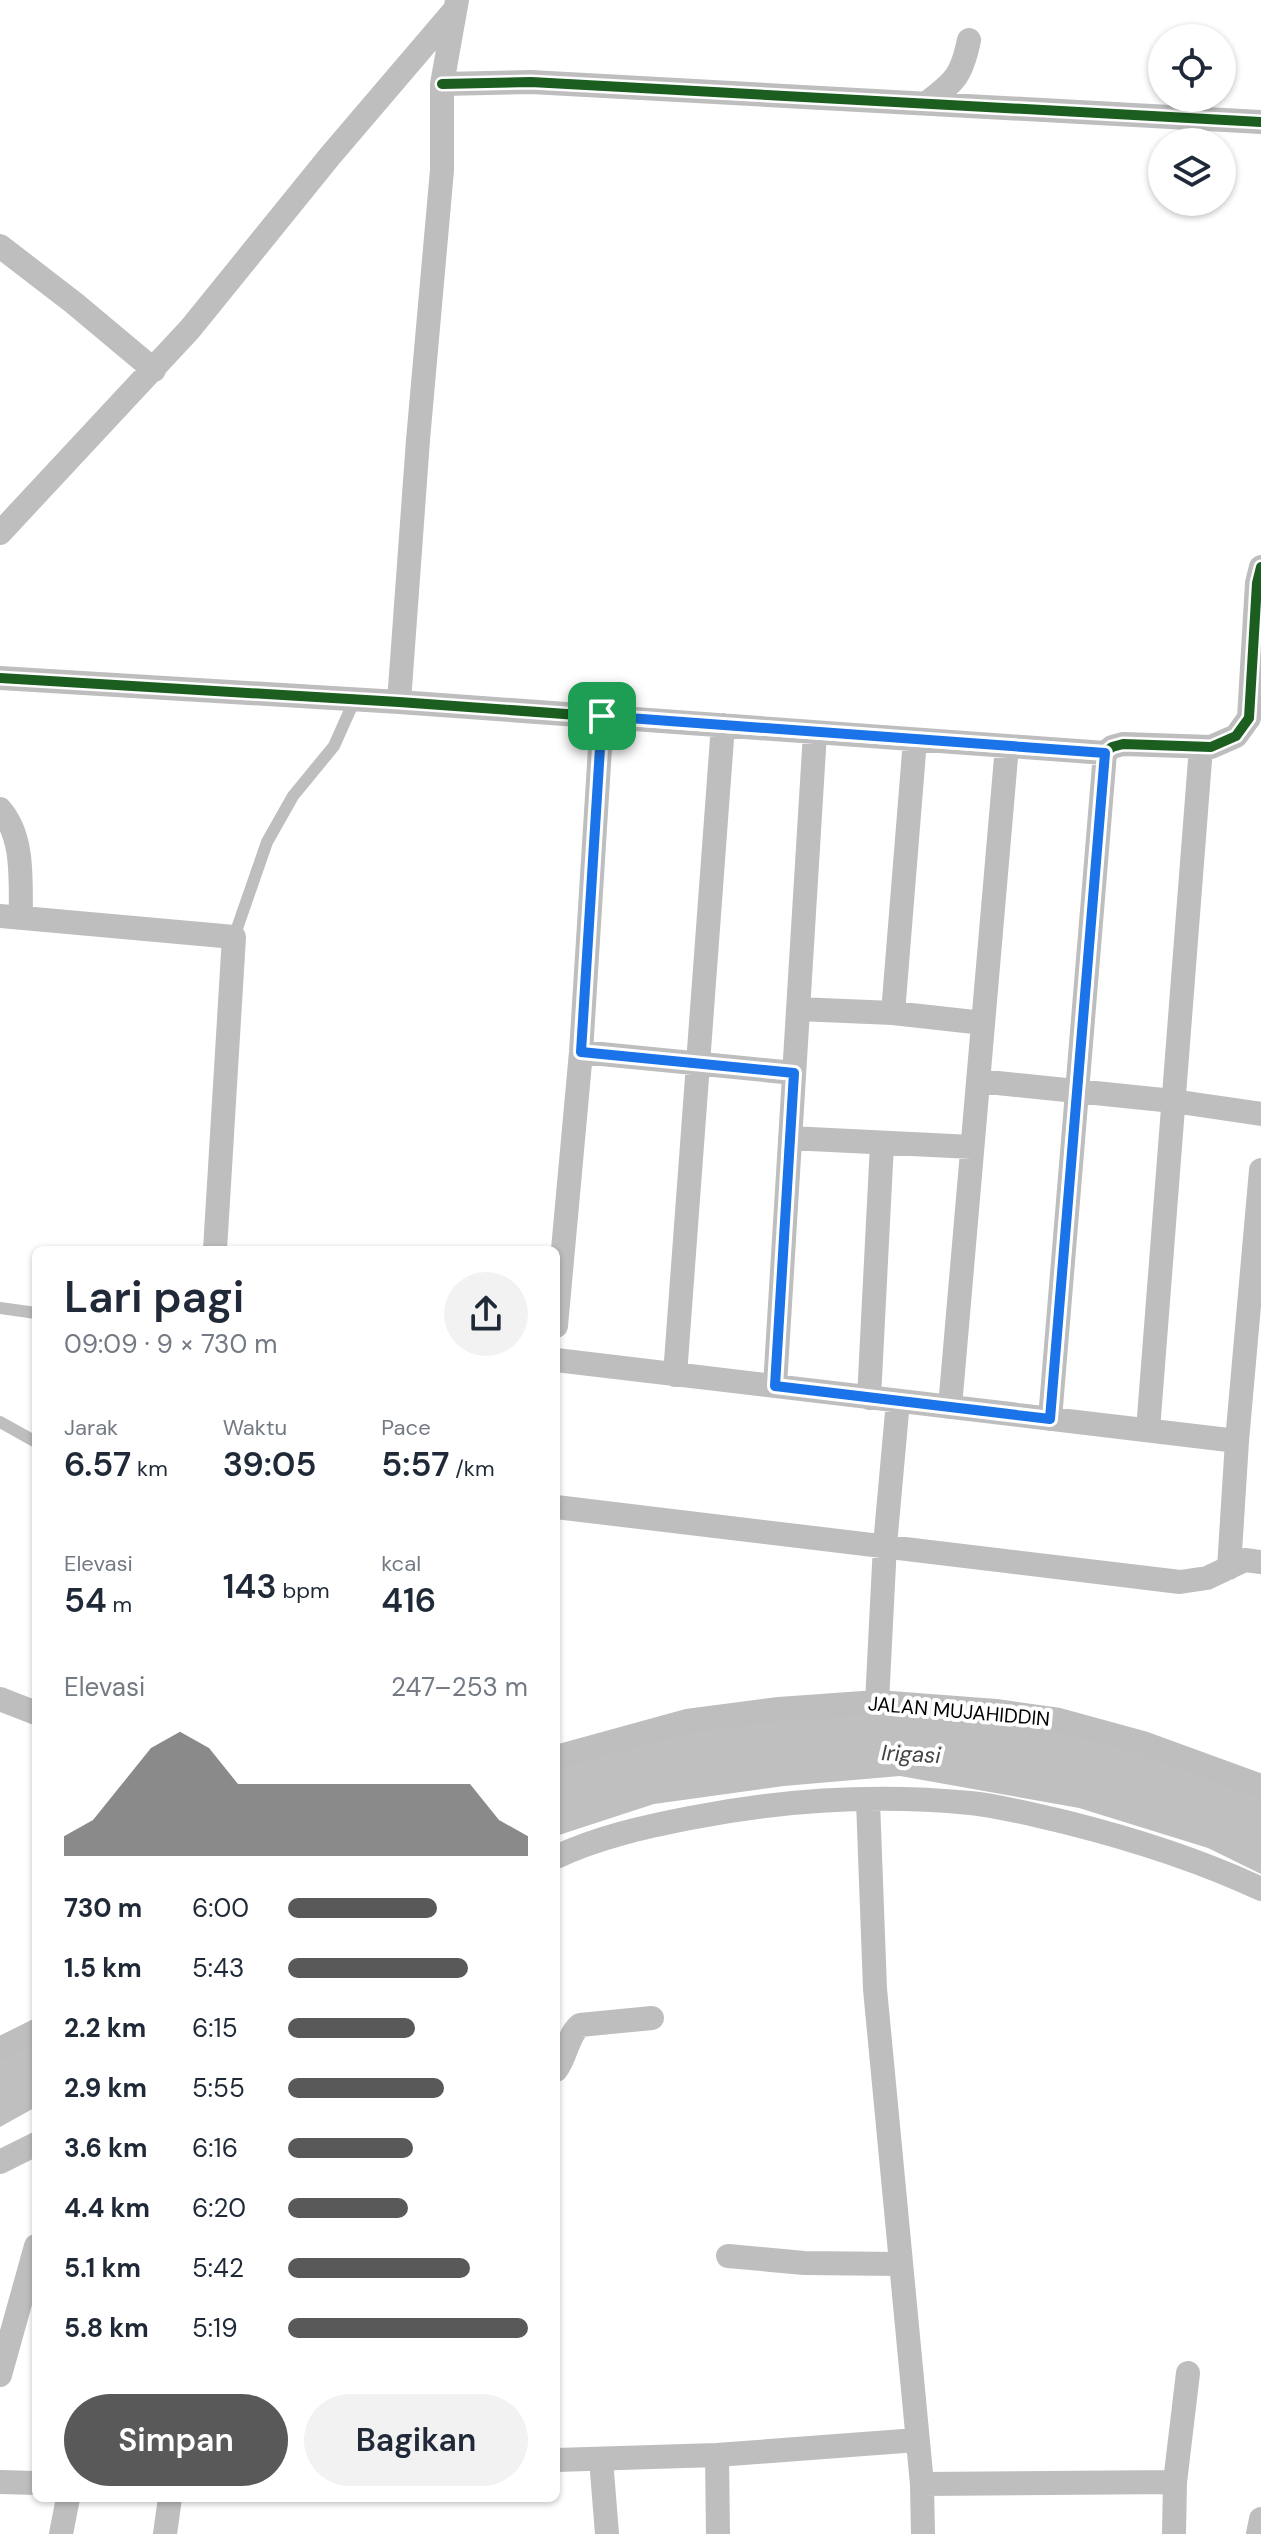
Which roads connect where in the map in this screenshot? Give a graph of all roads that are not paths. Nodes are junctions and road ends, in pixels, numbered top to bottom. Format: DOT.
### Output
graph roads {
  1 [pos="456,5"];
  2 [pos="969,40"];
  3 [pos="442,84"];
  4 [pos="928,102"];
  5 [pos="1261,122"];
  6 [pos="0,246"];
  7 [pos="154,370"];
  8 [pos="0,533"];
  9 [pos="1261,567"];
  10 [pos="0,678"];
  11 [pos="355,699"];
  12 [pos="399,702"];
  13 [pos="602,716"];
  14 [pos="723,725"];
  15 [pos="815,733"];
  16 [pos="915,740"];
  17 [pos="1007,746"];
  18 [pos="1201,747"];
  19 [pos="1105,753"];
  20 [pos="0,809"];
  21 [pos="10,916"];
  22 [pos="234,937"];
  23 [pos="798,1009"];
  24 [pos="893,1013"];
  25 [pos="983,1023"];
  26 [pos="581,1052"];
  27 [pos="698,1064"];
  28 [pos="794,1073"];
  29 [pos="978,1081"];
  30 [pos="1076,1092"];
  31 [pos="1173,1101"];
  32 [pos="1261,1114"];
  33 [pos="790,1138"];
  34 [pos="882,1144"];
  35 [pos="972,1147"];
  36 [pos="1261,1170"];
  37 [pos="215,1246"];
  38 [pos="560,1282"];
  39 [pos="0,1308"];
  40 [pos="32,1312"];
  41 [pos="560,1361"];
  42 [pos="675,1375"];
  43 [pos="775,1386"];
  44 [pos="869,1398"];
  45 [pos="898,1401"];
  46 [pos="950,1407"];
  47 [pos="1050,1419"];
  48 [pos="0,1422"];
  49 [pos="1148,1430"];
  50 [pos="32,1440"];
  51 [pos="1237,1441"];
  52 [pos="560,1507"];
  53 [pos="885,1545"];
  54 [pos="1261,1562"];
  55 [pos="1229,1568"];
  56 [pos="0,1699"];
  57 [pos="877,1702"];
  58 [pos="32,1711"];
  59 [pos="560,1756"];
  60 [pos="1261,1786"];
  61 [pos="868,1801"];
  62 [pos="560,1856"];
  63 [pos="1261,1889"];
  64 [pos="652,2018"];
  65 [pos="32,2033"];
  66 [pos="0,2049"];
  67 [pos="560,2065"];
  68 [pos="32,2146"];
  69 [pos="0,2162"];
  70 [pos="728,2256"];
  71 [pos="32,2260"];
  72 [pos="900,2264"];
  73 [pos="1188,2373"];
  74 [pos="0,2375"];
  75 [pos="917,2440"];
  76 [pos="717,2455"];
  77 [pos="601,2459"];
  78 [pos="560,2460"];
  79 [pos="0,2482"];
  80 [pos="1175,2482"];
  81 [pos="32,2483"];
  82 [pos="922,2484"];
  83 [pos="67,2502"];
  84 [pos="169,2502"];
  85 [pos="1261,2519"];
  86 [pos="61,2534"];
  87 [pos="165,2534"];
  88 [pos="607,2534"];
  89 [pos="718,2534"];
  90 [pos="906,2534"];
  91 [pos="923,2534"];
  92 [pos="1174,2534"];
  93 [pos="1258,2534"];
  1 -- 3 [label="street"];
  1 -- 7 [label="street"];
  2 -- 4 [label="street"];
  3 -- 4 [label="street"];
  3 -- 12 [label="street"];
  4 -- 5 [label="street"];
  6 -- 7 [label="street"];
  7 -- 8 [label="street"];
  9 -- 18 [label="street"];
  10 -- 11 [label="street"];
  11 -- 12 [label="street"];
  11 -- 22 [label="lane"];
  12 -- 13 [label="street"];
  13 -- 14 [label="street"];
  13 -- 26 [label="street"];
  14 -- 15 [label="street"];
  14 -- 27 [label="street"];
  15 -- 16 [label="street"];
  15 -- 23 [label="street"];
  16 -- 17 [label="street"];
  16 -- 24 [label="street"];
  17 -- 19 [label="street"];
  17 -- 25 [label="street"];
  18 -- 19 [label="street"];
  18 -- 31 [label="street"];
  19 -- 30 [label="street"];
  20 -- 21 [label="street"];
  21 -- 22 [label="street"];
  22 -- 37 [label="street"];
  23 -- 24 [label="street"];
  23 -- 28 [label="street"];
  24 -- 25 [label="street"];
  25 -- 29 [label="street"];
  26 -- 27 [label="street"];
  26 -- 38 [label="street"];
  27 -- 28 [label="street"];
  27 -- 42 [label="street"];
  28 -- 33 [label="street"];
  29 -- 30 [label="street"];
  29 -- 35 [label="street"];
  30 -- 31 [label="street"];
  30 -- 47 [label="street"];
  31 -- 32 [label="street"];
  31 -- 49 [label="street"];
  33 -- 34 [label="street"];
  33 -- 43 [label="street"];
  34 -- 35 [label="street"];
  34 -- 44 [label="street"];
  35 -- 46 [label="street"];
  36 -- 51 [label="street"];
  39 -- 40 [label="lane"];
  41 -- 42 [label="street"];
  42 -- 43 [label="street"];
  43 -- 44 [label="street"];
  44 -- 45 [label="street"];
  45 -- 46 [label="street"];
  45 -- 53 [label="street"];
  46 -- 47 [label="street"];
  47 -- 49 [label="street"];
  48 -- 50 [label="lane"];
  49 -- 51 [label="street"];
  51 -- 55 [label="street"];
  52 -- 53 [label="street"];
  53 -- 55 [label="street"];
  53 -- 57 [label="street"];
  54 -- 55 [label="street"];
  56 -- 58 [label="street"];
  57 -- 59 [label="street, JALAN MUJAHIDDIN"];
  57 -- 60 [label="street, JALAN MUJAHIDDIN"];
  61 -- 62 [label="street"];
  61 -- 63 [label="street"];
  61 -- 72 [label="street"];
  64 -- 67 [label="street"];
  65 -- 66 [label="street"];
  68 -- 69 [label="street"];
  70 -- 72 [label="street"];
  71 -- 74 [label="street"];
  72 -- 75 [label="street"];
  73 -- 80 [label="street"];
  75 -- 76 [label="street"];
  75 -- 82 [label="street"];
  76 -- 77 [label="street"];
  76 -- 89 [label="street"];
  77 -- 78 [label="street"];
  77 -- 88 [label="street"];
  79 -- 81 [label="street"];
  80 -- 82 [label="street"];
  80 -- 92 [label="street"];
  82 -- 91 [label="street"];
  83 -- 86 [label="street"];
  84 -- 87 [label="street"];
  85 -- 93 [label="street"];
  90 -- 91 [label="street"];
}
